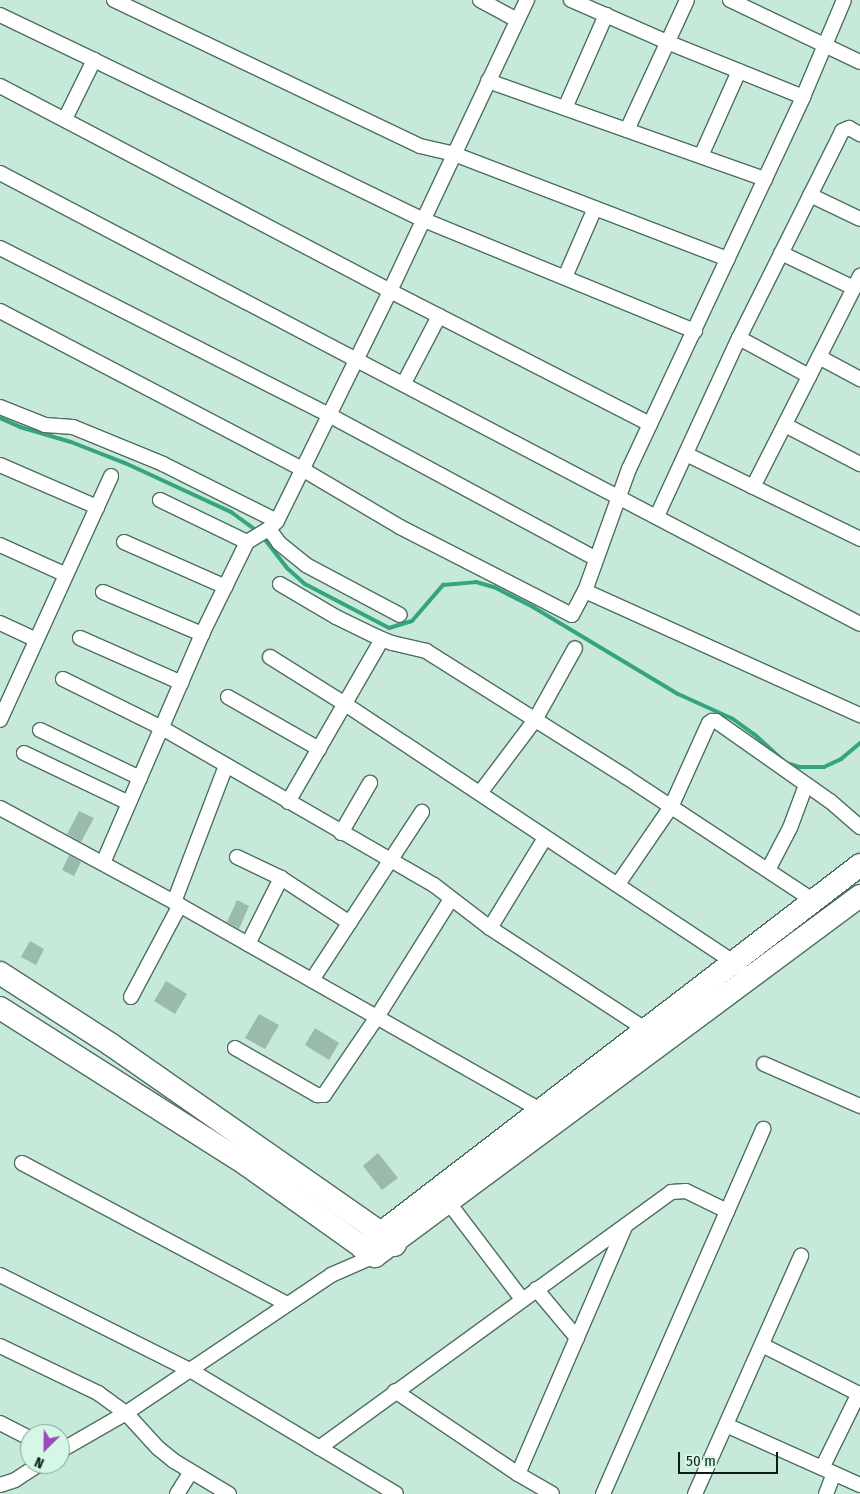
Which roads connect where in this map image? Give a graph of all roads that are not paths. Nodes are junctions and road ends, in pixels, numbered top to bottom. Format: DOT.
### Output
graph roads {
  1 [pos="114,0"];
  2 [pos="480,0"];
  3 [pos="527,0"];
  4 [pos="571,0"];
  5 [pos="687,0"];
  6 [pos="730,0"];
  7 [pos="844,0"];
  8 [pos="130,4"];
  9 [pos="606,15"];
  10 [pos="0,16"];
  11 [pos="517,20"];
  12 [pos="667,42"];
  13 [pos="826,45"];
  14 [pos="94,60"];
  15 [pos="860,62"];
  16 [pos="739,71"];
  17 [pos="488,81"];
  18 [pos="0,86"];
  19 [pos="803,97"];
  20 [pos="566,108"];
  21 [pos="65,119"];
  22 [pos="627,130"];
  23 [pos="860,134"];
  24 [pos="454,154"];
  25 [pos="701,156"];
  26 [pos="0,173"];
  27 [pos="765,179"];
  28 [pos="810,195"];
  29 [pos="595,208"];
  30 [pos="860,219"];
  31 [pos="424,220"];
  32 [pos="0,248"];
  33 [pos="782,253"];
  34 [pos="728,259"];
  35 [pos="565,277"];
  36 [pos="856,289"];
  37 [pos="390,291"];
  38 [pos="0,311"];
  39 [pos="439,316"];
  40 [pos="695,331"];
  41 [pos="739,338"];
  42 [pos="819,357"];
  43 [pos="357,358"];
  44 [pos="809,376"];
  45 [pos="860,379"];
  46 [pos="404,383"];
  47 [pos="0,407"];
  48 [pos="329,415"];
  49 [pos="650,424"];
  50 [pos="785,425"];
  51 [pos="686,454"];
  52 [pos="860,464"];
  53 [pos="0,465"];
  54 [pos="302,469"];
  55 [pos="111,476"];
  56 [pos="754,487"];
  57 [pos="619,496"];
  58 [pos="160,500"];
  59 [pos="97,507"];
  60 [pos="657,516"];
  61 [pos="262,533"];
  62 [pos="860,539"];
  63 [pos="124,542"];
  64 [pos="0,545"];
  65 [pos="596,559"];
  66 [pos="66,575"];
  67 [pos="280,584"];
  68 [pos="226,587"];
  69 [pos="585,591"];
  70 [pos="103,592"];
  71 [pos="400,615"];
  72 [pos="0,623"];
  73 [pos="860,624"];
  74 [pos="202,634"];
  75 [pos="80,638"];
  76 [pos="382,639"];
  77 [pos="36,640"];
  78 [pos="575,648"];
  79 [pos="270,657"];
  80 [pos="63,679"];
  81 [pos="182,683"];
  82 [pos="228,697"];
  83 [pos="345,704"];
  84 [pos="3,705"];
  85 [pos="860,715"];
  86 [pos="0,720"];
  87 [pos="535,720"];
  88 [pos="162,728"];
  89 [pos="40,730"];
  90 [pos="319,749"];
  91 [pos="24,753"];
  92 [pos="226,766"];
  93 [pos="140,778"];
  94 [pos="370,783"];
  95 [pos="806,785"];
  96 [pos="480,793"];
  97 [pos="288,802"];
  98 [pos="130,803"];
  99 [pos="671,807"];
  100 [pos="0,808"];
  101 [pos="422,812"];
  102 [pos="860,828"];
  103 [pos="341,833"];
  104 [pos="545,838"];
  105 [pos="237,858"];
  106 [pos="390,862"];
  107 [pos="103,863"];
  108 [pos="860,865"];
  109 [pos="768,870"];
  110 [pos="282,878"];
  111 [pos="618,884"];
  112 [pos="860,896"];
  113 [pos="451,899"];
  114 [pos="814,901"];
  115 [pos="177,903"];
  116 [pos="350,923"];
  117 [pos="490,928"];
  118 [pos="248,944"];
  119 [pos="735,961"];
  120 [pos="0,974"];
  121 [pos="752,977"];
  122 [pos="312,980"];
  123 [pos="131,997"];
  124 [pos="0,1008"];
  125 [pos="377,1016"];
  126 [pos="654,1036"];
  127 [pos="234,1048"];
  128 [pos="764,1064"];
  129 [pos="860,1106"];
  130 [pos="550,1116"];
  131 [pos="763,1129"];
  132 [pos="22,1164"];
  133 [pos="449,1203"];
  134 [pos="727,1211"];
  135 [pos="626,1224"];
  136 [pos="378,1245"];
  137 [pos="801,1256"];
  138 [pos="0,1275"];
  139 [pos="536,1290"];
  140 [pos="522,1299"];
  141 [pos="287,1304"];
  142 [pos="577,1338"];
  143 [pos="762,1345"];
  144 [pos="0,1346"];
  145 [pos="190,1370"];
  146 [pos="395,1391"];
  147 [pos="126,1413"];
  148 [pos="0,1423"];
  149 [pos="726,1425"];
  150 [pos="20,1433"];
  151 [pos="70,1446"];
  152 [pos="319,1448"];
  153 [pos="828,1471"];
  154 [pos="191,1472"];
  155 [pos="24,1474"];
  156 [pos="518,1474"];
  157 [pos="0,1485"];
  158 [pos="860,1485"];
  159 [pos="177,1494"];
  160 [pos="230,1494"];
  161 [pos="396,1494"];
  162 [pos="552,1494"];
  163 [pos="603,1494"];
  164 [pos="696,1494"];
  165 [pos="826,1494"];
  1 -- 8 [label="street"];
  2 -- 11 [label="street"];
  3 -- 11 [label="street"];
  4 -- 9 [label="street"];
  5 -- 12 [label="street"];
  6 -- 13 [label="street"];
  7 -- 13 [label="street"];
  8 -- 24 [label="street"];
  9 -- 12 [label="street"];
  9 -- 20 [label="street"];
  10 -- 14 [label="street"];
  11 -- 17 [label="street"];
  12 -- 16 [label="street"];
  12 -- 22 [label="street"];
  13 -- 15 [label="street"];
  13 -- 19 [label="street"];
  14 -- 21 [label="street"];
  14 -- 31 [label="street"];
  16 -- 19 [label="street"];
  16 -- 25 [label="street"];
  17 -- 20 [label="street"];
  17 -- 24 [label="street"];
  18 -- 21 [label="street"];
  19 -- 27 [label="street"];
  20 -- 22 [label="street"];
  21 -- 37 [label="street"];
  22 -- 25 [label="street"];
  23 -- 28 [label="street"];
  24 -- 29 [label="street"];
  24 -- 31 [label="street"];
  25 -- 27 [label="street"];
  26 -- 43 [label="street"];
  27 -- 34 [label="street"];
  28 -- 30 [label="street"];
  28 -- 33 [label="street"];
  29 -- 34 [label="street"];
  29 -- 35 [label="street"];
  31 -- 35 [label="street"];
  31 -- 37 [label="street"];
  32 -- 48 [label="street"];
  33 -- 36 [label="street"];
  33 -- 41 [label="street"];
  34 -- 40 [label="street"];
  35 -- 40 [label="street"];
  36 -- 42 [label="street"];
  37 -- 39 [label="street"];
  37 -- 43 [label="street"];
  38 -- 54 [label="street"];
  39 -- 46 [label="street"];
  39 -- 49 [label="street"];
  40 -- 49 [label="street"];
  41 -- 44 [label="street"];
  41 -- 51 [label="street"];
  42 -- 44 [label="street"];
  42 -- 45 [label="street"];
  43 -- 46 [label="street"];
  43 -- 48 [label="street"];
  44 -- 50 [label="street"];
  46 -- 57 [label="street"];
  47 -- 61 [label="street"];
  48 -- 54 [label="street"];
  48 -- 65 [label="street"];
  49 -- 57 [label="street"];
  50 -- 52 [label="street"];
  50 -- 56 [label="street"];
  51 -- 56 [label="street"];
  51 -- 60 [label="street"];
  53 -- 59 [label="street"];
  54 -- 61 [label="street"];
  54 -- 69 [label="street"];
  55 -- 59 [label="street"];
  56 -- 62 [label="street"];
  57 -- 60 [label="street"];
  57 -- 65 [label="street"];
  58 -- 61 [label="street"];
  59 -- 66 [label="street"];
  60 -- 73 [label="street"];
  61 -- 68 [label="street"];
  61 -- 71 [label="street"];
  63 -- 68 [label="street"];
  64 -- 66 [label="street"];
  65 -- 69 [label="street"];
  66 -- 77 [label="street"];
  67 -- 76 [label="street"];
  68 -- 74 [label="street"];
  69 -- 85 [label="street"];
  70 -- 74 [label="street"];
  72 -- 77 [label="street"];
  74 -- 81 [label="street"];
  75 -- 81 [label="street"];
  76 -- 83 [label="street"];
  76 -- 87 [label="street"];
  77 -- 84 [label="street"];
  78 -- 87 [label="street"];
  79 -- 83 [label="street"];
  80 -- 88 [label="street"];
  81 -- 88 [label="street"];
  82 -- 90 [label="street"];
  83 -- 90 [label="street"];
  83 -- 96 [label="street"];
  84 -- 86 [label="street"];
  87 -- 96 [label="street"];
  87 -- 99 [label="street"];
  88 -- 92 [label="street"];
  88 -- 93 [label="street"];
  89 -- 93 [label="street"];
  90 -- 97 [label="street"];
  91 -- 98 [label="street"];
  92 -- 97 [label="street"];
  92 -- 115 [label="street"];
  93 -- 98 [label="street"];
  94 -- 103 [label="street"];
  95 -- 99 [label="street"];
  95 -- 102 [label="street"];
  95 -- 109 [label="street"];
  96 -- 104 [label="street"];
  97 -- 103 [label="street"];
  98 -- 107 [label="street"];
  99 -- 109 [label="street"];
  99 -- 111 [label="street"];
  100 -- 107 [label="street"];
  101 -- 106 [label="street"];
  103 -- 106 [label="street"];
  104 -- 111 [label="street"];
  104 -- 117 [label="street"];
  105 -- 110 [label="street"];
  106 -- 113 [label="street"];
  106 -- 116 [label="street"];
  107 -- 115 [label="street"];
  108 -- 114 [label="main road"];
  109 -- 114 [label="street"];
  110 -- 116 [label="street"];
  110 -- 118 [label="street"];
  111 -- 119 [label="street"];
  112 -- 121 [label="main road"];
  113 -- 117 [label="street"];
  113 -- 125 [label="street"];
  114 -- 119 [label="main road"];
  115 -- 118 [label="street"];
  115 -- 123 [label="street"];
  116 -- 122 [label="street"];
  117 -- 126 [label="street"];
  118 -- 122 [label="street"];
  119 -- 121 [label="street"];
  119 -- 126 [label="main road"];
  120 -- 136 [label="main road"];
  121 -- 126 [label="main road"];
  122 -- 125 [label="street"];
  124 -- 136 [label="main road"];
  125 -- 127 [label="street"];
  125 -- 130 [label="street"];
  126 -- 130 [label="main road"];
  128 -- 129 [label="street"];
  130 -- 133 [label="main road"];
  130 -- 136 [label="main road"];
  131 -- 134 [label="street"];
  132 -- 141 [label="street"];
  133 -- 136 [label="main road"];
  133 -- 140 [label="street"];
  134 -- 135 [label="street"];
  134 -- 163 [label="street"];
  135 -- 139 [label="street"];
  135 -- 142 [label="street"];
  136 -- 141 [label="street"];
  137 -- 143 [label="street"];
  138 -- 145 [label="street"];
  139 -- 140 [label="street"];
  139 -- 142 [label="street"];
  140 -- 146 [label="street"];
  141 -- 145 [label="street"];
  142 -- 156 [label="street"];
  143 -- 149 [label="street"];
  143 -- 153 [label="street"];
  144 -- 147 [label="street"];
  145 -- 147 [label="street"];
  145 -- 152 [label="street"];
  146 -- 152 [label="street"];
  146 -- 156 [label="street"];
  147 -- 151 [label="street"];
  147 -- 154 [label="street"];
  148 -- 150 [label="street"];
  149 -- 153 [label="street"];
  149 -- 164 [label="street"];
  152 -- 161 [label="street"];
  153 -- 158 [label="street"];
  153 -- 165 [label="street"];
  154 -- 159 [label="street"];
  154 -- 160 [label="street"];
  155 -- 157 [label="street"];
  156 -- 162 [label="street"];
}
